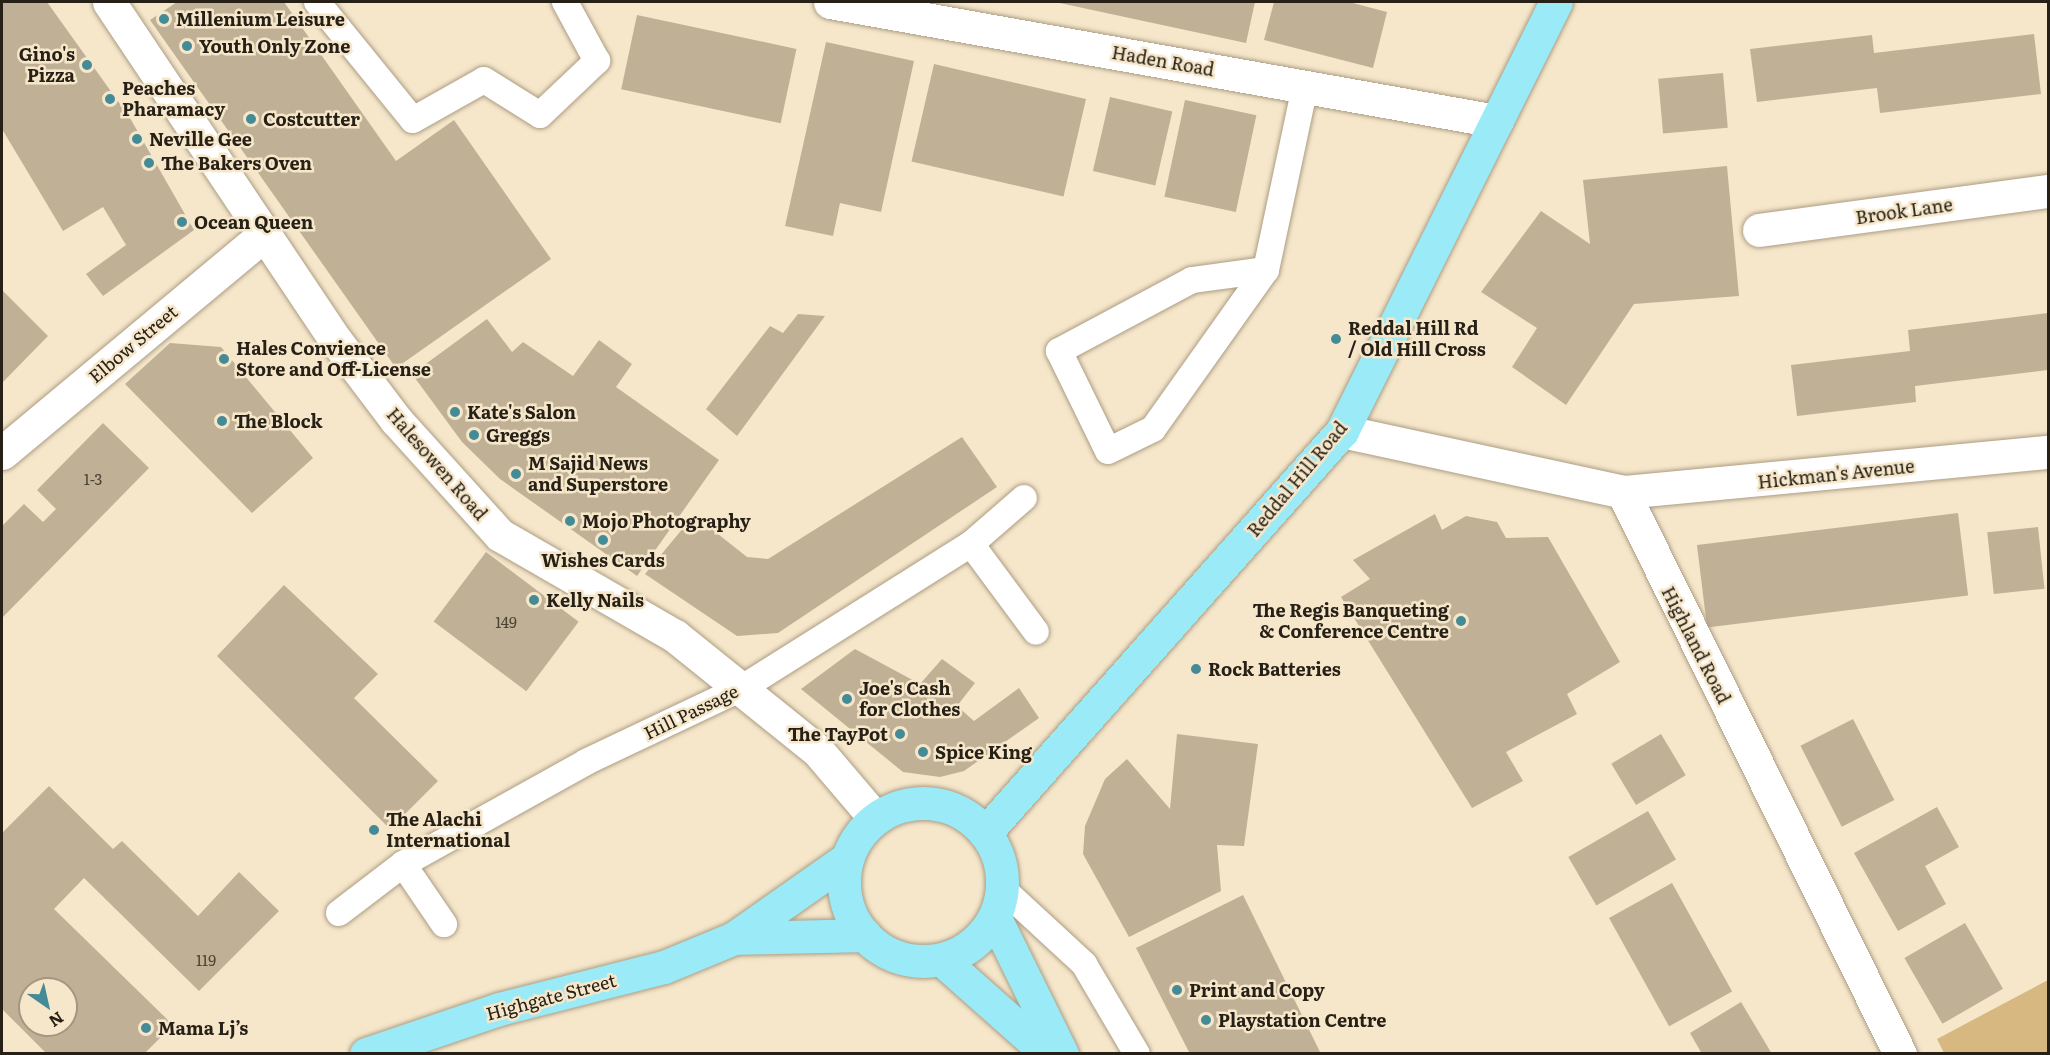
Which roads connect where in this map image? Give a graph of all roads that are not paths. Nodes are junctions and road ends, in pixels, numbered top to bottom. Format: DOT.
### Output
graph roads {
  1 [pos="109,2"];
  2 [pos="317,2"];
  3 [pos="565,2"];
  4 [pos="830,2"];
  5 [pos="1556,2"];
  6 [pos="1305,86"];
  7 [pos="1496,121"];
  8 [pos="2049,191"];
  9 [pos="1759,230"];
  10 [pos="264,235"];
  11 [pos="1266,270"];
  12 [pos="1342,431"];
  13 [pos="2049,452"];
  14 [pos="2,453"];
  15 [pos="1623,492"];
  16 [pos="1024,498"];
  17 [pos="970,544"];
  18 [pos="1036,632"];
  19 [pos="742,688"];
  20 [pos="875,818"];
  21 [pos="985,833"];
  22 [pos="845,860"];
  23 [pos="403,864"];
  24 [pos="1000,904"];
  25 [pos="339,913"];
  26 [pos="444,924"];
  27 [pos="865,935"];
  28 [pos="734,938"];
  29 [pos="942,960"];
  30 [pos="366,1053"];
  31 [pos="1048,1053"];
  32 [pos="1062,1053"];
  33 [pos="1137,1053"];
  34 [pos="1900,1053"];
  1 -- 10 [label="street, Halesowen Road"];
  2 -- 3 [label="lane"];
  4 -- 6 [label="street, Haden Road"];
  5 -- 7 [label="main road, Reddal Hill Road"];
  6 -- 7 [label="street, Haden Road"];
  6 -- 11 [label="lane"];
  7 -- 12 [label="main road, Reddal Hill Road"];
  8 -- 9 [label="street, Brook Lane"];
  10 -- 14 [label="street, Elbow Street"];
  10 -- 19 [label="street, Halesowen Road"];
  11 -- 11 [label="lane"];
  12 -- 15 [label="street"];
  12 -- 21 [label="main road, Reddal Hill Road"];
  13 -- 15 [label="street, Hickman's Avenue"];
  15 -- 34 [label="street, Highland Road"];
  16 -- 17 [label="lane, Hill Passage"];
  17 -- 18 [label="lane"];
  17 -- 19 [label="lane, Hill Passage"];
  19 -- 20 [label="street, Halesowen Road"];
  19 -- 23 [label="lane, Hill Passage"];
  20 -- 21 [label="main road"];
  20 -- 22 [label="main road"];
  21 -- 24 [label="main road"];
  22 -- 27 [label="main road"];
  22 -- 28 [label="main road, Highgate Street"];
  23 -- 25 [label="lane, Hill Passage"];
  23 -- 26 [label="lane"];
  24 -- 29 [label="main road"];
  24 -- 32 [label="main road"];
  24 -- 33 [label="lane"];
  27 -- 28 [label="main road, Highgate Street"];
  27 -- 29 [label="main road"];
  28 -- 30 [label="main road, Highgate Street"];
  29 -- 31 [label="main road"];
}
